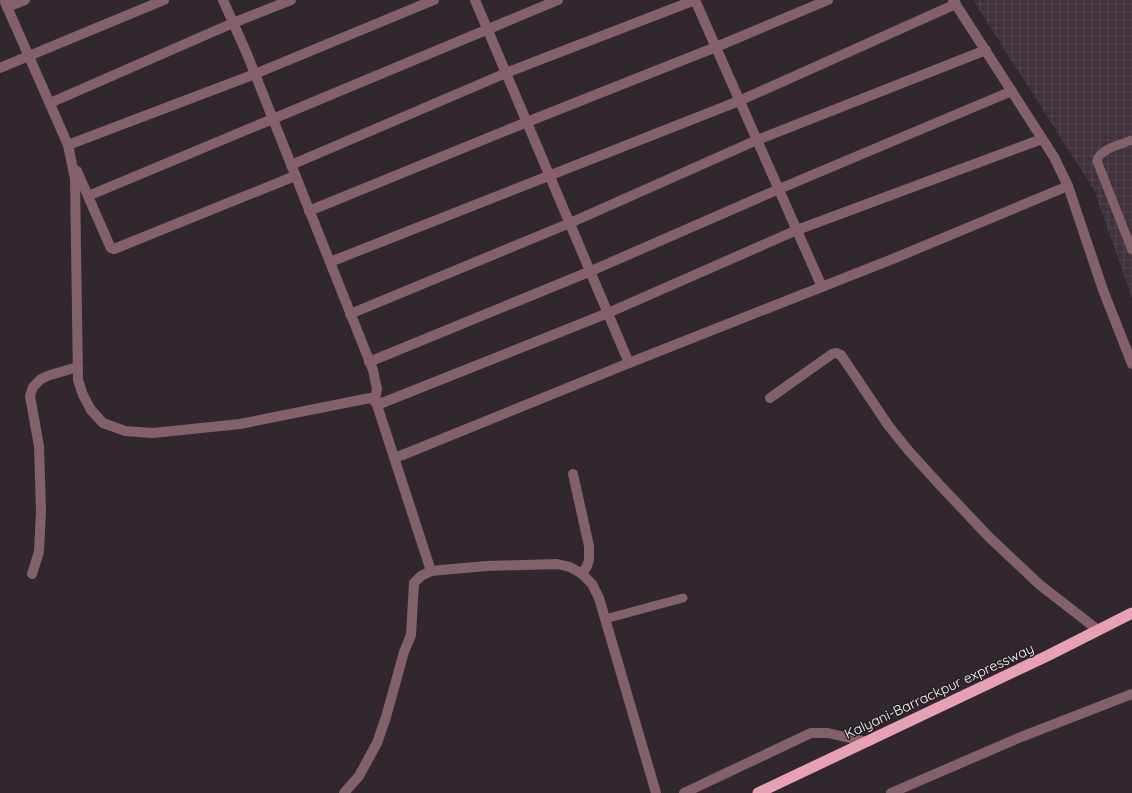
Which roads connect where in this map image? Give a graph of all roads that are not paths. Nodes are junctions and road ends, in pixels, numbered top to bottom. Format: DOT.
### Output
graph roads {
  1 [pos="25,0"];
  2 [pos="164,0"];
  3 [pos="223,0"];
  4 [pos="291,0"];
  5 [pos="434,0"];
  6 [pos="475,0"];
  7 [pos="558,0"];
  8 [pos="695,0"];
  9 [pos="828,0"];
  10 [pos="955,2"];
  11 [pos="6,4"];
  12 [pos="233,23"];
  13 [pos="488,29"];
  14 [pos="716,47"];
  15 [pos="986,50"];
  16 [pos="29,56"];
  17 [pos="0,68"];
  18 [pos="506,73"];
  19 [pos="255,74"];
  20 [pos="1012,91"];
  21 [pos="740,100"];
  22 [pos="50,103"];
  23 [pos="272,119"];
  24 [pos="527,122"];
  25 [pos="1042,139"];
  26 [pos="757,140"];
  27 [pos="1132,140"];
  28 [pos="68,144"];
  29 [pos="71,161"];
  30 [pos="291,165"];
  31 [pos="550,175"];
  32 [pos="295,176"];
  33 [pos="1068,186"];
  34 [pos="778,189"];
  35 [pos="88,196"];
  36 [pos="309,211"];
  37 [pos="570,223"];
  38 [pos="797,230"];
  39 [pos="1132,250"];
  40 [pos="330,262"];
  41 [pos="591,271"];
  42 [pos="822,287"];
  43 [pos="608,313"];
  44 [pos="350,314"];
  45 [pos="369,362"];
  46 [pos="629,363"];
  47 [pos="1132,364"];
  48 [pos="78,367"];
  49 [pos="770,398"];
  50 [pos="376,403"];
  51 [pos="395,458"];
  52 [pos="573,474"];
  53 [pos="431,571"];
  54 [pos="32,574"];
  55 [pos="582,574"];
  56 [pos="683,598"];
  57 [pos="1132,613"];
  58 [pos="605,619"];
  59 [pos="1098,630"];
  60 [pos="1132,694"];
  61 [pos="866,742"];
  62 [pos="344,793"];
  63 [pos="656,793"];
  64 [pos="684,793"];
  65 [pos="758,793"];
  66 [pos="891,793"];
  1 -- 11 [label="street"];
  2 -- 16 [label="street"];
  3 -- 12 [label="street"];
  4 -- 12 [label="street"];
  5 -- 19 [label="street"];
  6 -- 13 [label="street"];
  7 -- 13 [label="street"];
  8 -- 14 [label="street"];
  8 -- 18 [label="street"];
  9 -- 14 [label="street"];
  10 -- 15 [label="street"];
  10 -- 21 [label="street"];
  11 -- 16 [label="street"];
  12 -- 19 [label="street"];
  12 -- 22 [label="street"];
  13 -- 18 [label="street"];
  13 -- 23 [label="street"];
  14 -- 21 [label="street"];
  14 -- 24 [label="street"];
  15 -- 20 [label="street"];
  15 -- 26 [label="street"];
  16 -- 17 [label="street"];
  16 -- 22 [label="street"];
  18 -- 24 [label="street"];
  18 -- 30 [label="street"];
  19 -- 23 [label="street"];
  19 -- 28 [label="street"];
  20 -- 25 [label="street"];
  20 -- 34 [label="street"];
  21 -- 26 [label="street"];
  21 -- 31 [label="street"];
  22 -- 28 [label="street"];
  23 -- 30 [label="street"];
  23 -- 35 [label="street"];
  24 -- 31 [label="street"];
  24 -- 36 [label="street"];
  25 -- 33 [label="street"];
  25 -- 38 [label="street"];
  26 -- 34 [label="street"];
  26 -- 37 [label="street"];
  27 -- 39 [label="lane"];
  28 -- 29 [label="street"];
  29 -- 35 [label="street"];
  29 -- 48 [label="street"];
  30 -- 32 [label="street"];
  31 -- 37 [label="street"];
  31 -- 40 [label="street"];
  32 -- 35 [label="street"];
  32 -- 36 [label="street"];
  33 -- 42 [label="street"];
  33 -- 47 [label="street"];
  34 -- 38 [label="street"];
  34 -- 41 [label="street"];
  36 -- 40 [label="street"];
  37 -- 41 [label="street"];
  37 -- 44 [label="street"];
  38 -- 42 [label="street"];
  38 -- 43 [label="street"];
  40 -- 44 [label="street"];
  41 -- 43 [label="street"];
  41 -- 45 [label="street"];
  42 -- 46 [label="street"];
  43 -- 46 [label="street"];
  43 -- 50 [label="street"];
  44 -- 45 [label="street"];
  45 -- 50 [label="street"];
  46 -- 51 [label="street"];
  48 -- 50 [label="street"];
  48 -- 54 [label="street"];
  49 -- 59 [label="street"];
  50 -- 51 [label="street"];
  51 -- 53 [label="street"];
  52 -- 55 [label="street"];
  53 -- 55 [label="street"];
  53 -- 62 [label="street"];
  55 -- 58 [label="street"];
  56 -- 58 [label="lane"];
  57 -- 59 [label="highway, Kalyani-Barrackpur expressway"];
  58 -- 63 [label="street"];
  59 -- 61 [label="highway, Kalyani-Barrackpur expressway"];
  60 -- 66 [label="street"];
  61 -- 64 [label="street"];
  61 -- 65 [label="highway, Kalyani-Barrackpur expressway"];
}
